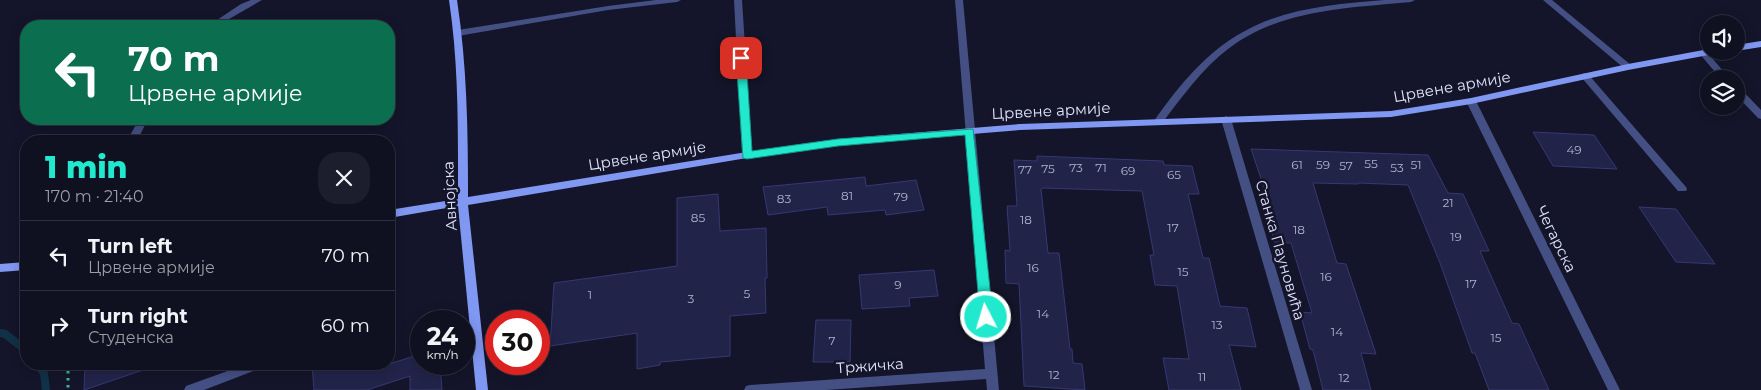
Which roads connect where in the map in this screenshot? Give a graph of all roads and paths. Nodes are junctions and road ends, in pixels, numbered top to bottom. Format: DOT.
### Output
graph roads {
  1 [pos="258,0"];
  2 [pos="453,0"];
  3 [pos="676,0"];
  4 [pos="738,0"];
  5 [pos="959,0"];
  6 [pos="1410,0"];
  7 [pos="1547,0"];
  8 [pos="243,3"];
  9 [pos="220,20"];
  10 [pos="458,33"];
  11 [pos="1761,44"];
  12 [pos="1745,47"];
  13 [pos="1700,54"];
  14 [pos="1709,60"];
  15 [pos="1628,67"];
  16 [pos="1718,70"];
  17 [pos="1585,76"];
  18 [pos="1745,99"];
  19 [pos="1471,101"];
  20 [pos="1761,116"];
  21 [pos="1226,119"];
  22 [pos="1159,121"];
  23 [pos="970,131"];
  24 [pos="747,155"];
  25 [pos="1682,189"];
  26 [pos="463,202"];
  27 [pos="395,213"];
  28 [pos="20,266"];
  29 [pos="0,268"];
  30 [pos="68,370"];
  31 [pos="244,370"];
  32 [pos="992,374"];
  33 [pos="68,390"];
  34 [pos="190,390"];
  35 [pos="482,390"];
  36 [pos="750,390"];
  37 [pos="993,390"];
  38 [pos="1306,390"];
  39 [pos="1614,390"];
  1 -- 8 [label="street"];
  2 -- 10 [label="main road, Авнојска"];
  3 -- 10 [label="street"];
  4 -- 24 [label="street"];
  5 -- 23 [label="street"];
  6 -- 22 [label="street"];
  7 -- 15 [label="street"];
  8 -- 9 [label="street"];
  10 -- 26 [label="main road, Авнојска"];
  11 -- 12 [label="main road"];
  13 -- 15 [label="main road, Црвене армије"];
  14 -- 16 [label="street"];
  15 -- 17 [label="main road, Црвене армије"];
  17 -- 19 [label="main road, Црвене армије"];
  17 -- 25 [label="street"];
  18 -- 20 [label="street"];
  19 -- 21 [label="main road, Црвене армије"];
  19 -- 39 [label="street, Чегарска"];
  21 -- 22 [label="main road, Црвене армије"];
  21 -- 38 [label="street, Станка Пауновића"];
  22 -- 23 [label="main road, Црвене армије"];
  23 -- 24 [label="main road, Црвене армије"];
  23 -- 32 [label="street"];
  24 -- 26 [label="main road, Црвене армије"];
  26 -- 27 [label="main road, Црвене армије"];
  26 -- 35 [label="main road, Авнојска"];
  28 -- 29 [label="main road"];
  30 -- 33 [label="path"];
  31 -- 34 [label="street"];
  32 -- 36 [label="street, Тржичка"];
  32 -- 37 [label="street"];
}
